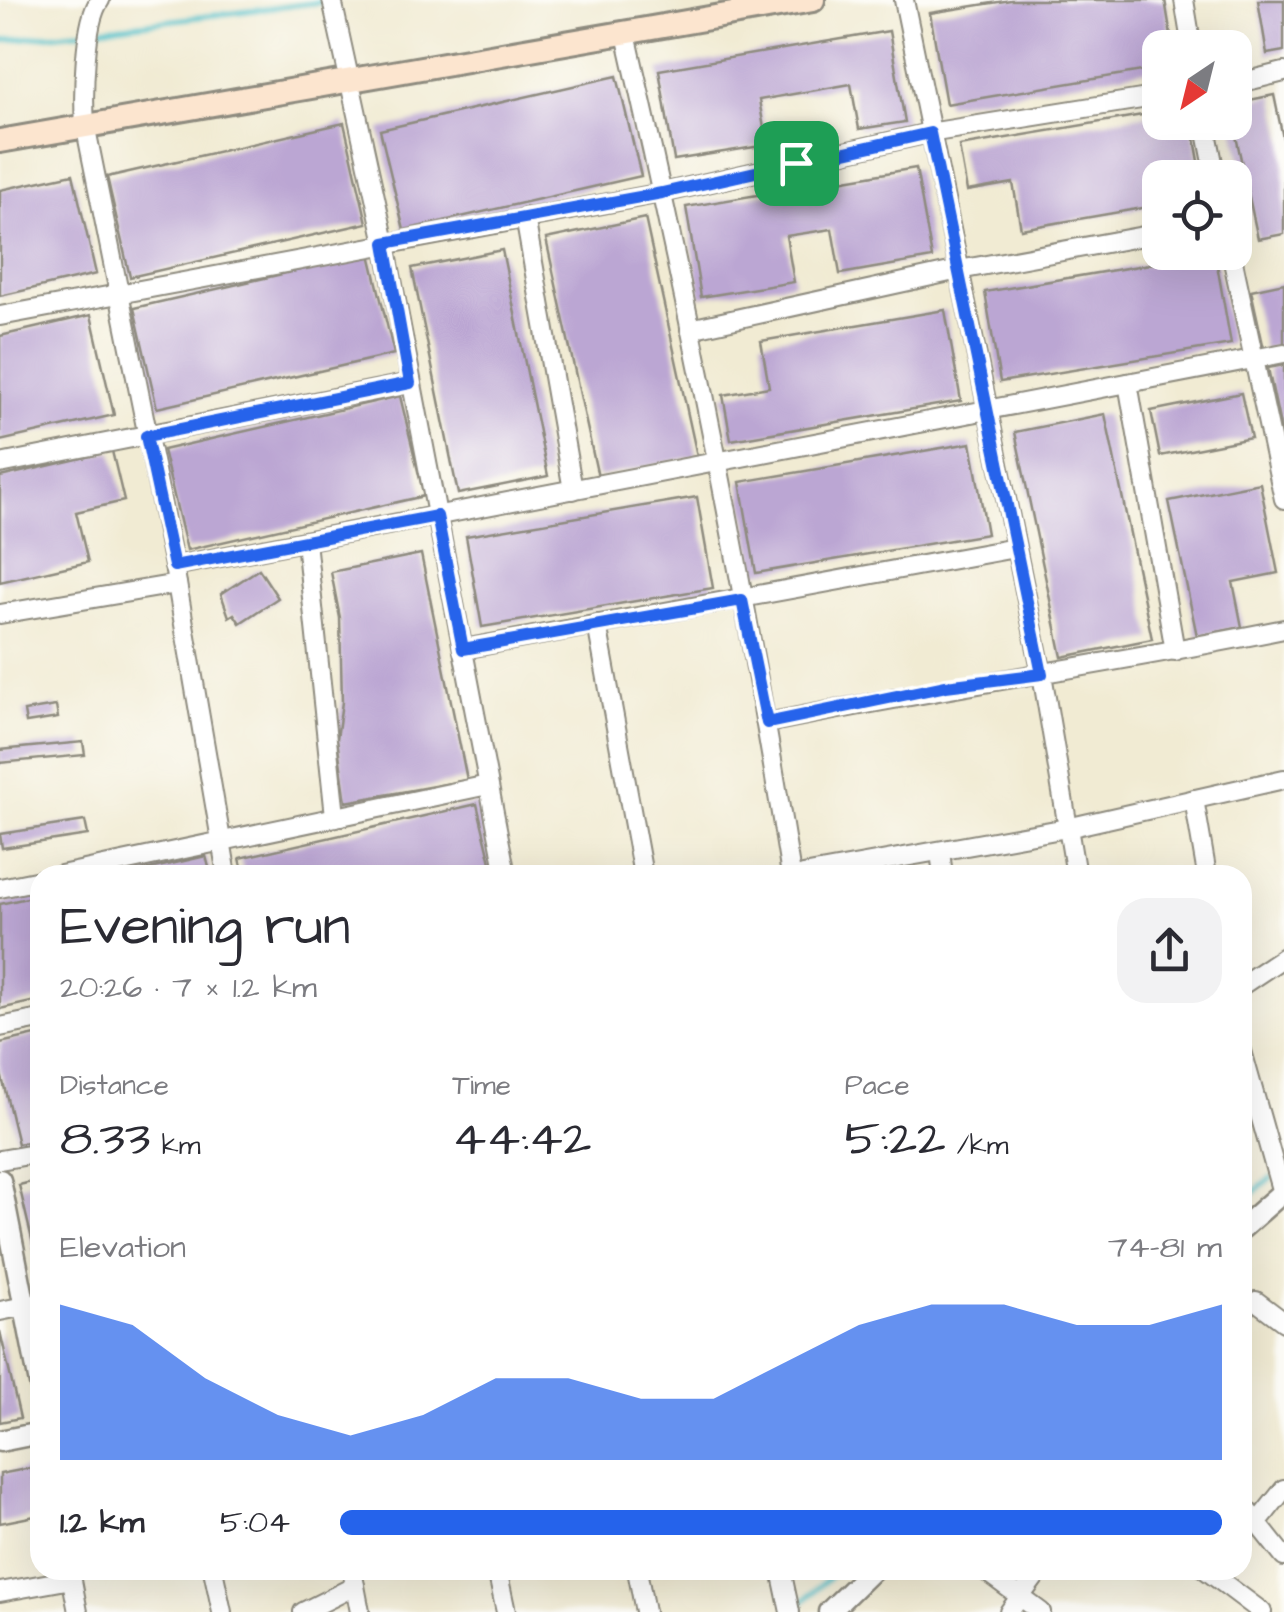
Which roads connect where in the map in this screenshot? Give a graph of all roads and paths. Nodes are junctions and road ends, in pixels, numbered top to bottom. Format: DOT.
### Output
graph roads {
  1 [pos="332,0"];
  2 [pos="813,0"];
  3 [pos="904,0"];
  4 [pos="1184,0"];
  5 [pos="91,3"];
  6 [pos="1189,30"];
  7 [pos="626,34"];
  8 [pos="1284,72"];
  9 [pos="352,80"];
  10 [pos="1252,80"];
  11 [pos="1142,99"];
  12 [pos="85,124"];
  13 [pos="930,133"];
  14 [pos="0,141"];
  15 [pos="662,193"];
  16 [pos="525,217"];
  17 [pos="1142,235"];
  18 [pos="385,243"];
  19 [pos="959,270"];
  20 [pos="1235,270"];
  21 [pos="117,294"];
  22 [pos="0,316"];
  23 [pos="690,328"];
  24 [pos="1284,353"];
  25 [pos="1254,359"];
  26 [pos="410,383"];
  27 [pos="1128,383"];
  28 [pos="988,410"];
  29 [pos="146,436"];
  30 [pos="715,462"];
  31 [pos="0,464"];
  32 [pos="573,490"];
  33 [pos="1284,499"];
  34 [pos="437,516"];
  35 [pos="306,541"];
  36 [pos="1015,548"];
  37 [pos="175,575"];
  38 [pos="742,600"];
  39 [pos="0,614"];
  40 [pos="598,624"];
  41 [pos="1284,629"];
  42 [pos="463,649"];
  43 [pos="1175,651"];
  44 [pos="1042,674"];
  45 [pos="767,723"];
  46 [pos="1284,779"];
  47 [pos="488,785"];
  48 [pos="1194,799"];
  49 [pos="335,816"];
  50 [pos="1068,828"];
  51 [pos="220,840"];
  52 [pos="940,852"];
  53 [pos="106,865"];
  54 [pos="225,865"];
  55 [pos="504,865"];
  56 [pos="641,865"];
  57 [pos="789,865"];
  58 [pos="863,865"];
  59 [pos="942,865"];
  60 [pos="1074,865"];
  61 [pos="1205,865"];
  62 [pos="30,882"];
  63 [pos="0,888"];
  64 [pos="1284,957"];
  65 [pos="1252,978"];
  66 [pos="30,1021"];
  67 [pos="0,1027"];
  68 [pos="1252,1085"];
  69 [pos="30,1154"];
  70 [pos="0,1160"];
  71 [pos="0,1180"];
  72 [pos="1283,1192"];
  73 [pos="1252,1219"];
  74 [pos="30,1294"];
  75 [pos="1256,1300"];
  76 [pos="30,1305"];
  77 [pos="0,1310"];
  78 [pos="1284,1322"];
  79 [pos="30,1435"];
  80 [pos="0,1441"];
  81 [pos="1284,1489"];
  82 [pos="1252,1518"];
  83 [pos="1256,1523"];
  84 [pos="1284,1557"];
  85 [pos="47,1580"];
  86 [pos="72,1580"];
  87 [pos="215,1580"];
  88 [pos="351,1580"];
  89 [pos="354,1580"];
  90 [pos="499,1580"];
  91 [pos="639,1580"];
  92 [pos="783,1580"];
  93 [pos="862,1580"];
  94 [pos="993,1580"];
  95 [pos="1033,1580"];
  96 [pos="1219,1580"];
  97 [pos="0,1592"];
  98 [pos="1015,1605"];
  99 [pos="78,1612"];
  100 [pos="222,1612"];
  101 [pos="303,1612"];
  102 [pos="360,1612"];
  103 [pos="506,1612"];
  104 [pos="645,1612"];
  105 [pos="790,1612"];
  106 [pos="830,1612"];
  107 [pos="1041,1612"];
  108 [pos="1262,1612"];
  1 -- 9 [label="street"];
  2 -- 7 [label="main road"];
  3 -- 13 [label="street"];
  4 -- 6 [label="street"];
  5 -- 12 [label="street"];
  7 -- 9 [label="main road"];
  7 -- 15 [label="street"];
  8 -- 10 [label="street"];
  9 -- 12 [label="main road"];
  9 -- 18 [label="street"];
  11 -- 13 [label="street"];
  12 -- 14 [label="main road"];
  12 -- 21 [label="street"];
  13 -- 15 [label="street"];
  13 -- 19 [label="street"];
  15 -- 16 [label="street"];
  15 -- 23 [label="street"];
  16 -- 18 [label="street"];
  16 -- 32 [label="street"];
  17 -- 19 [label="street"];
  18 -- 21 [label="street"];
  18 -- 26 [label="street"];
  19 -- 23 [label="street"];
  19 -- 28 [label="street"];
  20 -- 25 [label="street"];
  21 -- 22 [label="street"];
  21 -- 29 [label="street"];
  23 -- 30 [label="street"];
  24 -- 25 [label="street"];
  25 -- 27 [label="street"];
  25 -- 33 [label="street"];
  26 -- 29 [label="street"];
  26 -- 34 [label="street"];
  27 -- 28 [label="street"];
  27 -- 43 [label="street"];
  28 -- 30 [label="street"];
  28 -- 36 [label="street"];
  29 -- 31 [label="street"];
  29 -- 37 [label="street"];
  30 -- 32 [label="street"];
  30 -- 38 [label="street"];
  32 -- 34 [label="street"];
  34 -- 35 [label="street"];
  34 -- 42 [label="street"];
  35 -- 37 [label="street"];
  35 -- 49 [label="street"];
  36 -- 38 [label="street"];
  36 -- 44 [label="street"];
  37 -- 39 [label="street"];
  37 -- 51 [label="street"];
  38 -- 40 [label="street"];
  38 -- 45 [label="street"];
  40 -- 42 [label="street"];
  40 -- 56 [label="street"];
  41 -- 43 [label="street"];
  42 -- 47 [label="street"];
  43 -- 44 [label="street"];
  44 -- 45 [label="street"];
  44 -- 50 [label="street"];
  45 -- 57 [label="street"];
  46 -- 48 [label="street"];
  47 -- 49 [label="street"];
  47 -- 55 [label="street"];
  48 -- 50 [label="street"];
  48 -- 61 [label="street"];
  49 -- 51 [label="street"];
  50 -- 52 [label="street"];
  50 -- 60 [label="street"];
  51 -- 53 [label="street"];
  51 -- 54 [label="street"];
  52 -- 58 [label="street"];
  52 -- 59 [label="street"];
  62 -- 63 [label="street"];
  64 -- 65 [label="street"];
  66 -- 67 [label="street"];
  68 -- 72 [label="street"];
  69 -- 70 [label="street"];
  71 -- 74 [label="street"];
  72 -- 73 [label="street"];
  75 -- 78 [label="street"];
  76 -- 77 [label="street"];
  79 -- 80 [label="street"];
  81 -- 83 [label="street"];
  82 -- 83 [label="street"];
  83 -- 84 [label="street"];
  85 -- 97 [label="street"];
  86 -- 99 [label="street"];
  87 -- 100 [label="street"];
  88 -- 101 [label="street"];
  89 -- 102 [label="street"];
  90 -- 103 [label="street"];
  91 -- 104 [label="street"];
  92 -- 105 [label="street"];
  93 -- 106 [label="street"];
  94 -- 98 [label="street"];
  95 -- 98 [label="street"];
  96 -- 108 [label="street"];
  98 -- 107 [label="street"];
}
